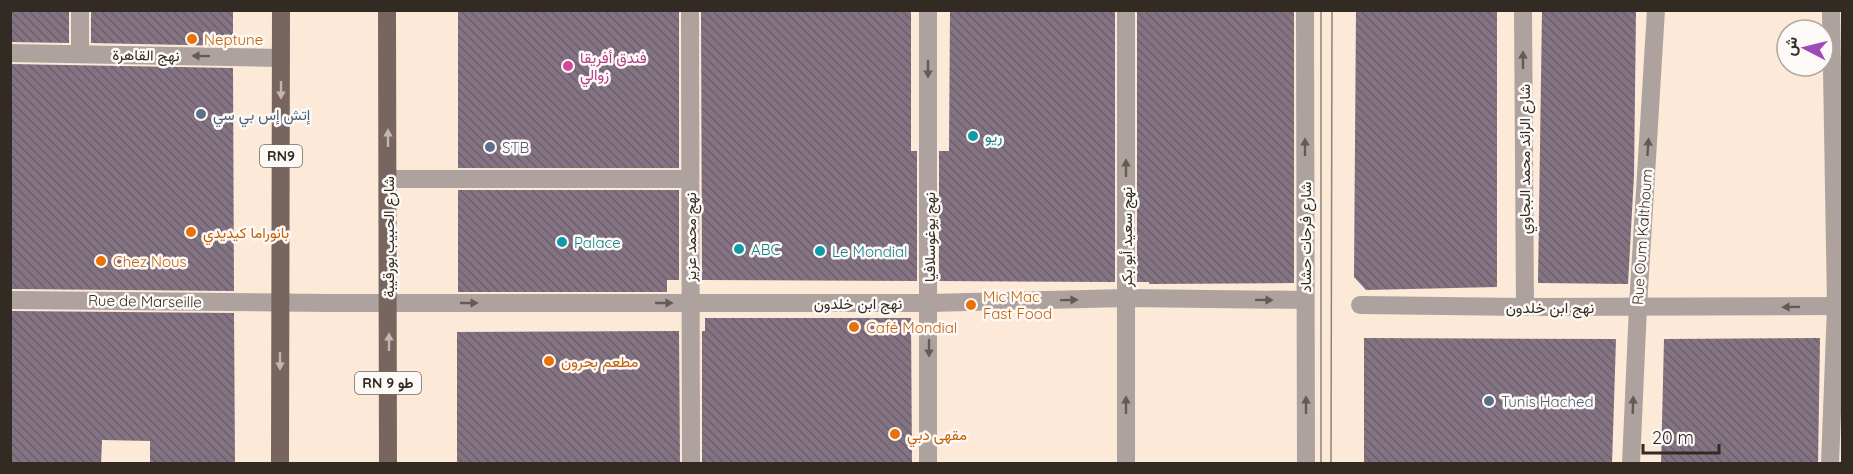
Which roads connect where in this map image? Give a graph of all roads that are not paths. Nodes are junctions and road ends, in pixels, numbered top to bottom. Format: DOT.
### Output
graph roads {
  1 [pos="80,10"];
  2 [pos="281,10"];
  3 [pos="387,10"];
  4 [pos="690,10"];
  5 [pos="928,10"];
  6 [pos="1126,10"];
  7 [pos="1305,10"];
  8 [pos="1522,10"];
  9 [pos="1656,10"];
  10 [pos="1831,10"];
  11 [pos="10,53"];
  12 [pos="80,53"];
  13 [pos="281,58"];
  14 [pos="388,179"];
  15 [pos="690,179"];
  16 [pos="1126,298"];
  17 [pos="10,300"];
  18 [pos="1305,300"];
  19 [pos="280,302"];
  20 [pos="388,302"];
  21 [pos="691,303"];
  22 [pos="929,303"];
  23 [pos="1360,305"];
  24 [pos="1638,306"];
  25 [pos="1839,306"];
  26 [pos="1525,307"];
  27 [pos="280,464"];
  28 [pos="388,464"];
  29 [pos="691,464"];
  30 [pos="928,464"];
  31 [pos="1126,464"];
  32 [pos="1306,464"];
  33 [pos="1631,464"];
  34 [pos="1830,464"];
  1 -- 12 [label="street"];
  2 -- 13 [label="main road, RN9"];
  14 -- 3 [label="main road, شارع الحبيب بورقيبة, one-way"];
  4 -- 15 [label="street, نهج محمد عزيز"];
  5 -- 22 [label="street, نهج يوغوسلافيا, one-way"];
  16 -- 6 [label="street, نهج سعيد أبو بكر, one-way"];
  18 -- 7 [label="street, شارع فرحات حشاد, one-way"];
  26 -- 8 [label="street, شارع الرائد محمد البجاوي, one-way"];
  24 -- 9 [label="street, Rue Oum Kalthoum, one-way"];
  10 -- 25 [label="street"];
  11 -- 12 [label="street, نهج القاهرة"];
  13 -- 12 [label="street, نهج القاهرة, one-way"];
  13 -- 19 [label="main road, RN9, one-way"];
  14 -- 15 [label="street"];
  14 -- 20 [label="main road, شارع الحبيب بورقيبة"];
  15 -- 21 [label="street, نهج محمد عزيز"];
  16 -- 18 [label="street, نهج ابن خلدون, one-way"];
  22 -- 16 [label="street, نهج ابن خلدون, one-way"];
  31 -- 16 [label="street, نهج سعيد أبو بكر, one-way"];
  17 -- 19 [label="street, Rue de Marseille"];
  32 -- 18 [label="street, شارع فرحات حشاد, one-way"];
  19 -- 20 [label="street, Rue de Marseille"];
  19 -- 27 [label="main road, one-way"];
  20 -- 21 [label="street, نهج ابن خلدون, one-way"];
  28 -- 20 [label="main road, شارع الحبيب بورقيبة / RN 9 طو, one-way"];
  21 -- 22 [label="street, نهج ابن خلدون"];
  21 -- 29 [label="street, نهج محمد عزيز"];
  22 -- 30 [label="street, نهج يوغوسلافيا, one-way"];
  23 -- 26 [label="street, نهج ابن خلدون"];
  25 -- 24 [label="street, نهج ابن خلدون, one-way"];
  24 -- 26 [label="street, نهج ابن خلدون"];
  33 -- 24 [label="street, Rue Oum Kalthoum, one-way"];
  25 -- 34 [label="street"];
}
